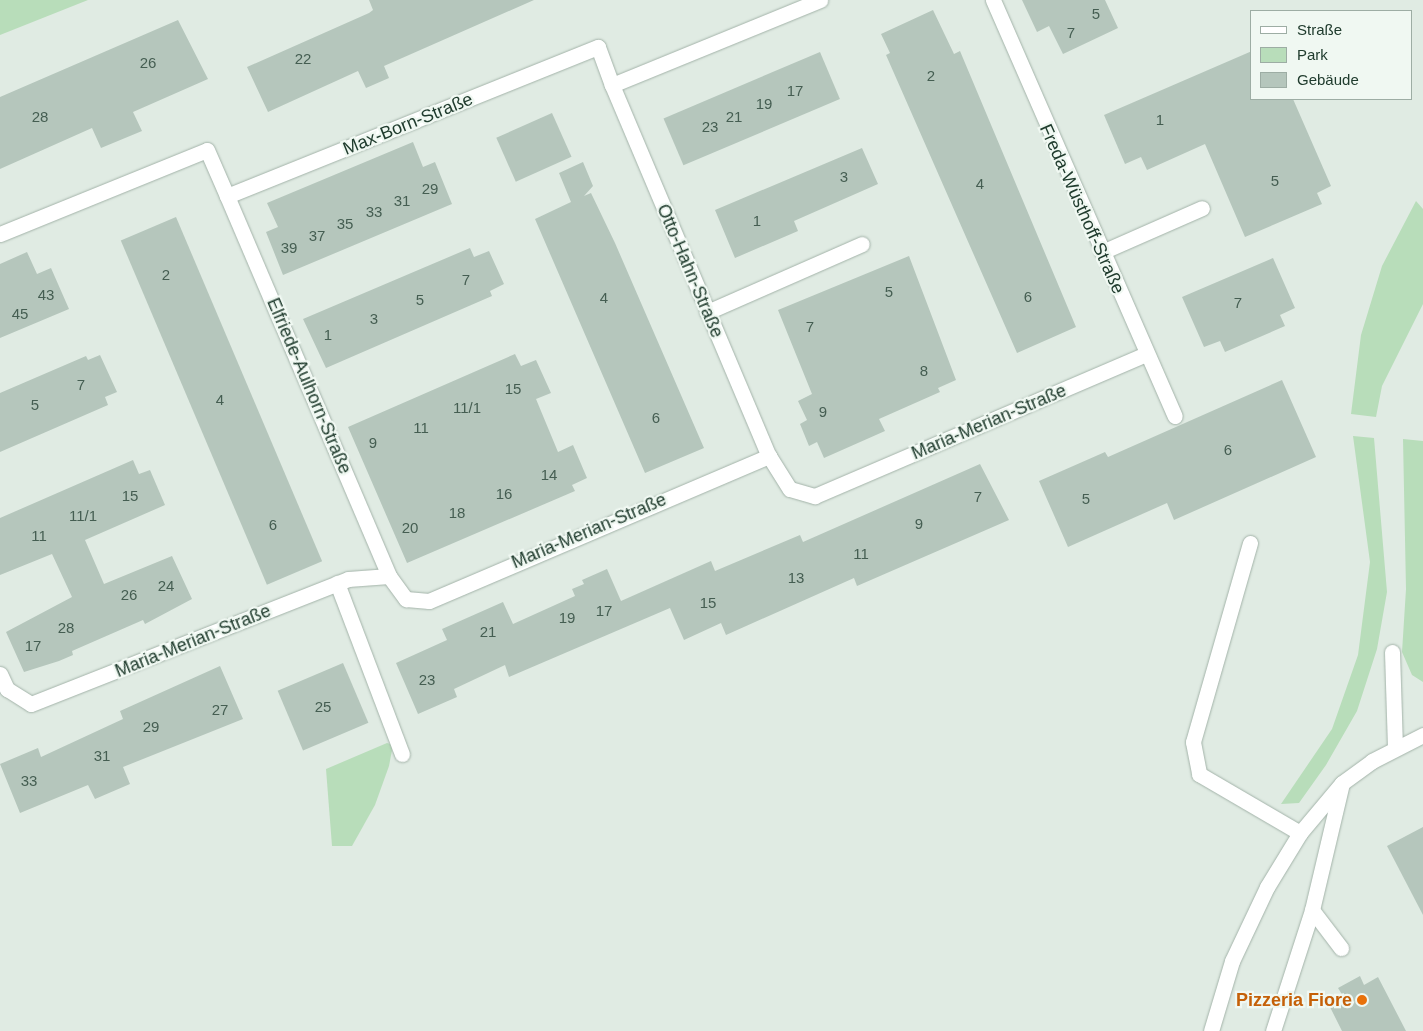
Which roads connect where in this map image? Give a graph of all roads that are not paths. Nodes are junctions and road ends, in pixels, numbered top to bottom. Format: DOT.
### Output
graph roads {
  1 [pos="820,0"];
  2 [pos="993,0"];
  3 [pos="612,85"];
  4 [pos="227,196"];
  5 [pos="1202,208"];
  6 [pos="0,234"];
  7 [pos="862,244"];
  8 [pos="1102,252"];
  9 [pos="707,312"];
  10 [pos="1146,354"];
  11 [pos="1175,416"];
  12 [pos="769,456"];
  13 [pos="1250,543"];
  14 [pos="389,576"];
  15 [pos="337,583"];
  16 [pos="1392,652"];
  17 [pos="0,674"];
  18 [pos="1423,735"];
  19 [pos="1395,748"];
  20 [pos="402,754"];
  21 [pos="1342,783"];
  22 [pos="1300,833"];
  23 [pos="1312,910"];
  24 [pos="1341,948"];
  25 [pos="1211,1031"];
  26 [pos="1273,1031"];
  1 -- 3 [label="street"];
  2 -- 8 [label="street, Freda-Wüsthoff-Straße"];
  3 -- 4 [label="street, Max-Born-Straße"];
  3 -- 9 [label="street, Otto-Hahn-Straße"];
  4 -- 6 [label="street"];
  4 -- 14 [label="street, Elfriede-Aulhorn-Straße"];
  5 -- 8 [label="street"];
  7 -- 9 [label="street"];
  8 -- 10 [label="street, Freda-Wüsthoff-Straße"];
  9 -- 12 [label="street, Otto-Hahn-Straße"];
  10 -- 11 [label="street, Freda-Wüsthoff-Straße"];
  10 -- 12 [label="street, Maria-Merian-Straße"];
  12 -- 14 [label="street, Maria-Merian-Straße"];
  13 -- 22 [label="street"];
  14 -- 15 [label="street, Maria-Merian-Straße"];
  15 -- 17 [label="street, Maria-Merian-Straße"];
  15 -- 20 [label="street"];
  16 -- 19 [label="street"];
  18 -- 19 [label="street"];
  19 -- 21 [label="street"];
  21 -- 22 [label="street"];
  21 -- 23 [label="street"];
  22 -- 25 [label="street"];
  23 -- 24 [label="street"];
  23 -- 26 [label="street"];
}
